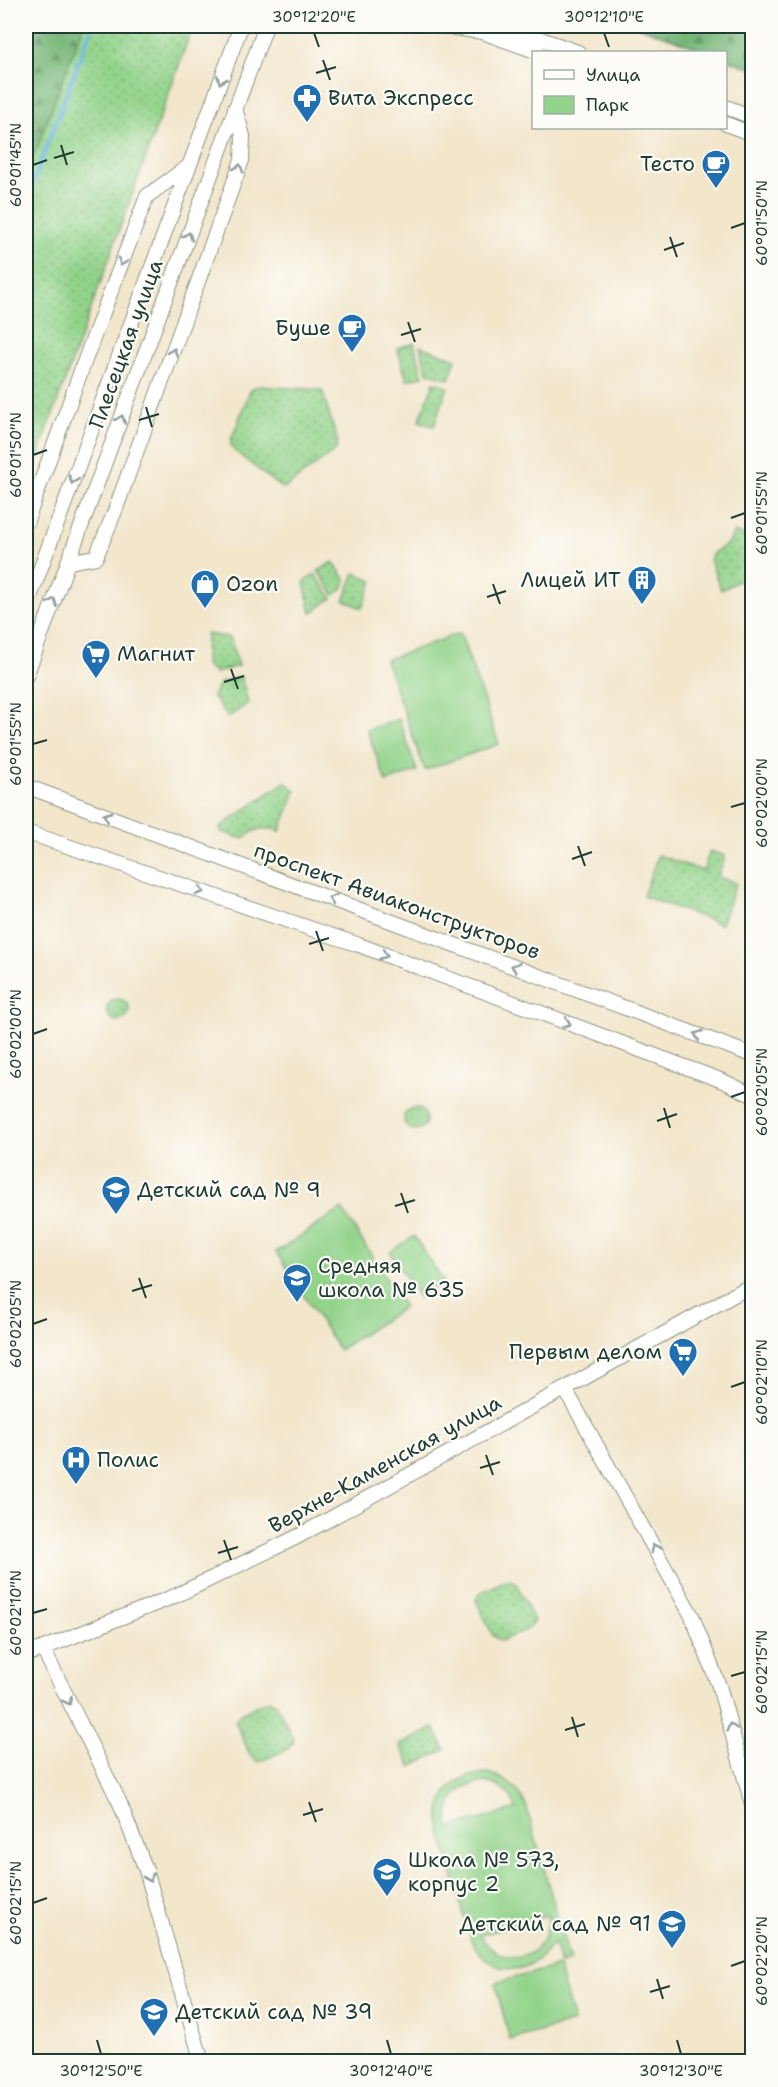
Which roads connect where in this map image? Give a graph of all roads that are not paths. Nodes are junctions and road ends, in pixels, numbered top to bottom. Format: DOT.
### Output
graph roads {
  1 [pos="242,26"];
  2 [pos="266,26"];
  3 [pos="441,26"];
  4 [pos="504,26"];
  5 [pos="535,51"];
  6 [pos="575,51"];
  7 [pos="727,107"];
  8 [pos="236,108"];
  9 [pos="753,117"];
  10 [pos="727,124"];
  11 [pos="753,134"];
  12 [pos="189,166"];
  13 [pos="26,523"];
  14 [pos="68,562"];
  15 [pos="26,608"];
  16 [pos="26,676"];
  17 [pos="26,786"];
  18 [pos="26,832"];
  19 [pos="753,1056"];
  20 [pos="753,1095"];
  21 [pos="753,1285"];
  22 [pos="566,1389"];
  23 [pos="43,1649"];
  24 [pos="26,1655"];
  25 [pos="753,1804"];
  26 [pos="202,2061"];
  1 -- 12 [label="street, Плесецкая улица, one-way"];
  2 -- 8 [label="street, Плесецкая улица"];
  3 -- 5 [label="street"];
  4 -- 6 [label="street"];
  7 -- 9 [label="street"];
  14 -- 8 [label="street, Плесецкая улица, one-way"];
  14 -- 8 [label="street, one-way"];
  10 -- 11 [label="street"];
  12 -- 13 [label="street, one-way"];
  12 -- 15 [label="street, Плесецкая улица, one-way"];
  16 -- 14 [label="street, Плесецкая улица, one-way"];
  19 -- 17 [label="street, проспект Авиаконструкторов, one-way"];
  18 -- 20 [label="street, one-way"];
  21 -- 22 [label="street, Верхне-Каменская улица"];
  22 -- 23 [label="street, Верхне-Каменская улица"];
  25 -- 22 [label="street, one-way"];
  23 -- 24 [label="street, Верхне-Каменская улица"];
  23 -- 26 [label="street, one-way"];
}
